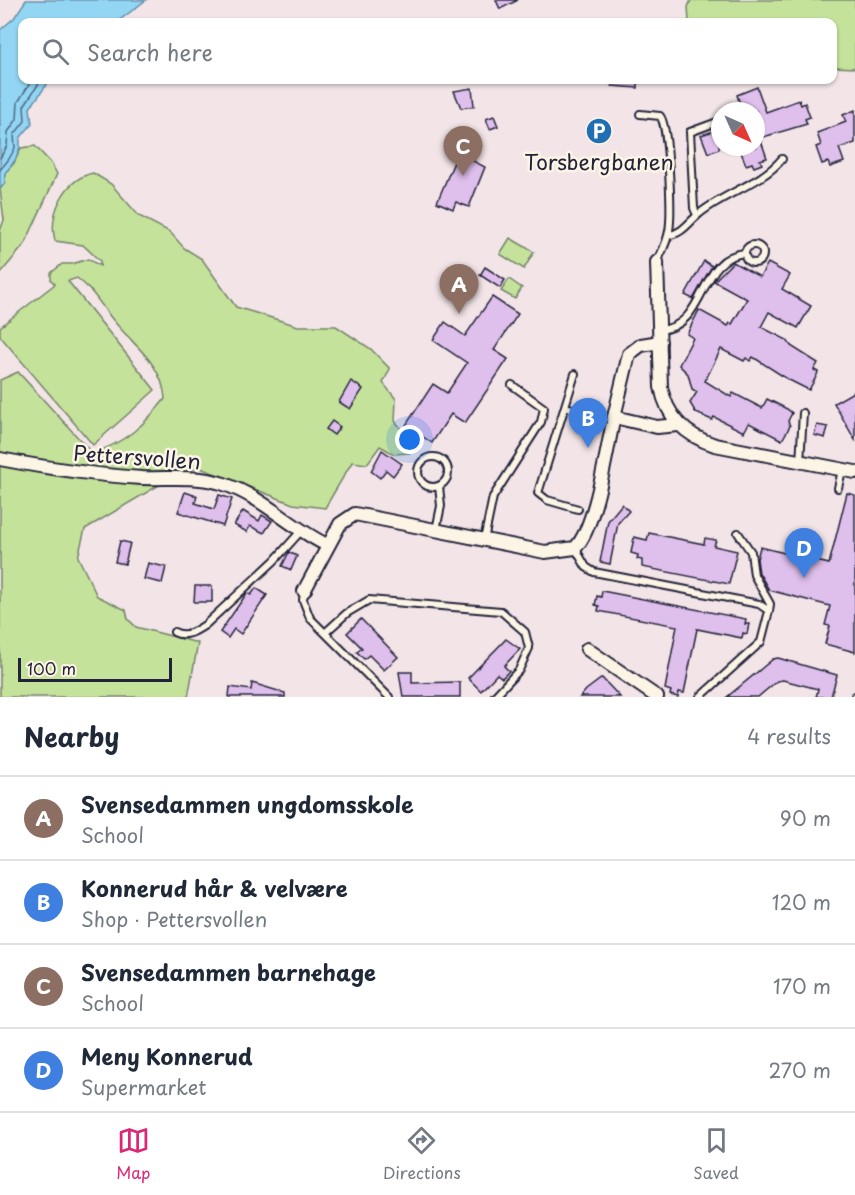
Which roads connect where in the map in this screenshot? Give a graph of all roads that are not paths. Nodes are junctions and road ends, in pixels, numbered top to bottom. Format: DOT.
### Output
graph roads {
  1 [pos="640,114"];
  2 [pos="711,124"];
  3 [pos="782,159"];
  4 [pos="698,192"];
  5 [pos="693,199"];
  6 [pos="697,215"];
  7 [pos="669,235"];
  8 [pos="745,254"];
  9 [pos="657,262"];
  10 [pos="660,336"];
  11 [pos="575,374"];
  12 [pos="512,385"];
  13 [pos="565,407"];
  14 [pos="803,413"];
  15 [pos="600,417"];
  16 [pos="614,417"];
  17 [pos="678,424"];
  18 [pos="0,459"];
  19 [pos="800,462"];
  20 [pos="842,470"];
  21 [pos="855,472"];
  22 [pos="439,486"];
  23 [pos="838,488"];
  24 [pos="578,509"];
  25 [pos="302,530"];
  26 [pos="436,530"];
  27 [pos="738,533"];
  28 [pos="484,540"];
  29 [pos="327,545"];
  30 [pos="575,548"];
  31 [pos="304,591"];
  32 [pos="770,611"];
  33 [pos="174,632"];
  34 [pos="326,632"];
  35 [pos="587,649"];
  36 [pos="389,697"];
  37 [pos="494,697"];
  38 [pos="657,697"];
  39 [pos="700,697"];
  1 -- 7 [label="lane"];
  2 -- 5 [label="lane"];
  3 -- 6 [label="lane"];
  4 -- 5 [label="lane"];
  5 -- 6 [label="lane"];
  6 -- 7 [label="lane"];
  7 -- 9 [label="lane"];
  8 -- 10 [label="lane"];
  9 -- 10 [label="street"];
  10 -- 16 [label="street"];
  10 -- 17 [label="street"];
  11 -- 13 [label="lane"];
  12 -- 28 [label="lane"];
  13 -- 15 [label="lane"];
  13 -- 24 [label="lane"];
  14 -- 19 [label="lane"];
  16 -- 17 [label="street"];
  16 -- 30 [label="street"];
  17 -- 19 [label="street"];
  18 -- 25 [label="street, Pettersvollen"];
  19 -- 20 [label="street"];
  20 -- 21 [label="street"];
  20 -- 23 [label="lane"];
  22 -- 22 [label="lane"];
  22 -- 26 [label="lane"];
  25 -- 29 [label="street, Pettersvollen"];
  25 -- 33 [label="lane"];
  26 -- 28 [label="street"];
  26 -- 29 [label="street"];
  27 -- 32 [label="lane"];
  28 -- 30 [label="street"];
  29 -- 31 [label="street"];
  30 -- 32 [label="lane"];
  31 -- 34 [label="lane"];
  32 -- 39 [label="lane"];
  34 -- 36 [label="lane"];
  34 -- 37 [label="lane"];
  35 -- 38 [label="street"];
}
